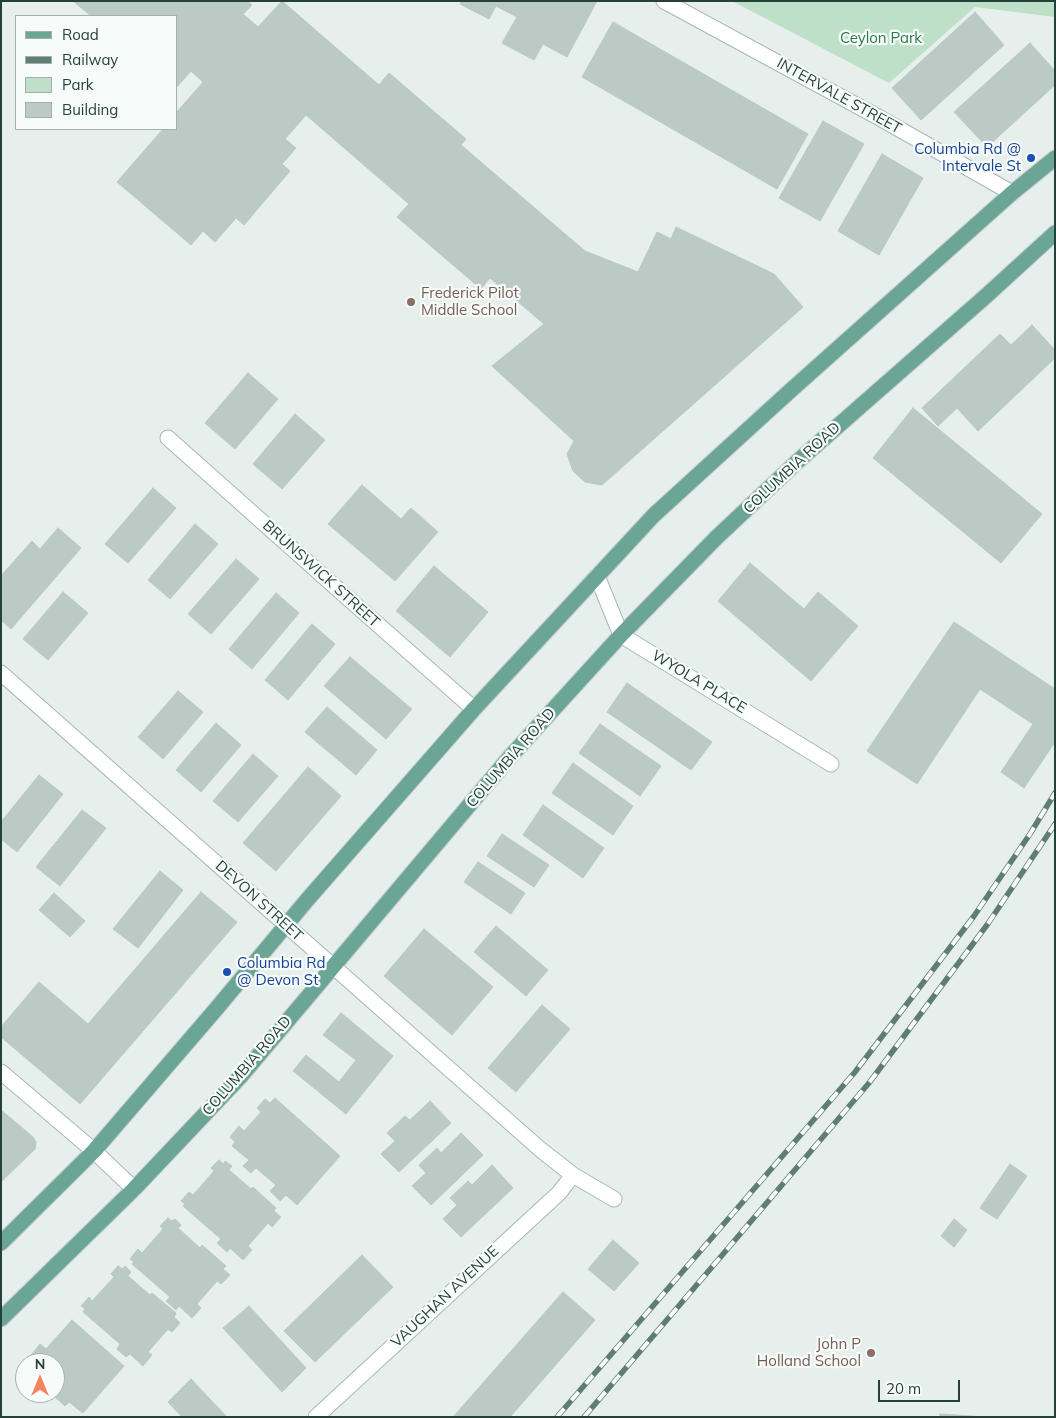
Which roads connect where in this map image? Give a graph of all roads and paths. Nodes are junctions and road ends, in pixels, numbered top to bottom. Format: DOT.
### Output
graph roads {
  1 [pos="664,1"];
  2 [pos="1055,158"];
  3 [pos="1012,193"];
  4 [pos="1055,232"];
  5 [pos="168,438"];
  6 [pos="596,576"];
  7 [pos="621,635"];
  8 [pos="1,673"];
  9 [pos="474,709"];
  10 [pos="831,764"];
  11 [pos="286,925"];
  12 [pos="332,966"];
  13 [pos="1,1072"];
  14 [pos="94,1151"];
  15 [pos="573,1175"];
  16 [pos="134,1190"];
  17 [pos="614,1199"];
  18 [pos="1,1243"];
  19 [pos="1,1319"];
  20 [pos="316,1417"];
  1 -- 3 [label="street, INTERVALE STREET"];
  2 -- 3 [label="main road"];
  3 -- 6 [label="main road"];
  4 -- 7 [label="main road, COLUMBIA ROAD"];
  5 -- 9 [label="street, BRUNSWICK STREET"];
  6 -- 7 [label="street"];
  6 -- 9 [label="main road"];
  7 -- 10 [label="street, WYOLA PLACE"];
  7 -- 12 [label="main road, COLUMBIA ROAD"];
  8 -- 11 [label="street, DEVON STREET"];
  9 -- 11 [label="main road"];
  11 -- 12 [label="street, DEVON STREET"];
  11 -- 14 [label="main road"];
  12 -- 15 [label="street, DEVON STREET"];
  12 -- 16 [label="main road, COLUMBIA ROAD"];
  13 -- 14 [label="street"];
  14 -- 16 [label="street"];
  14 -- 18 [label="main road"];
  15 -- 17 [label="street, DEVON STREET"];
  15 -- 20 [label="street, VAUGHAN AVENUE"];
  16 -- 19 [label="main road, COLUMBIA ROAD"];
}
